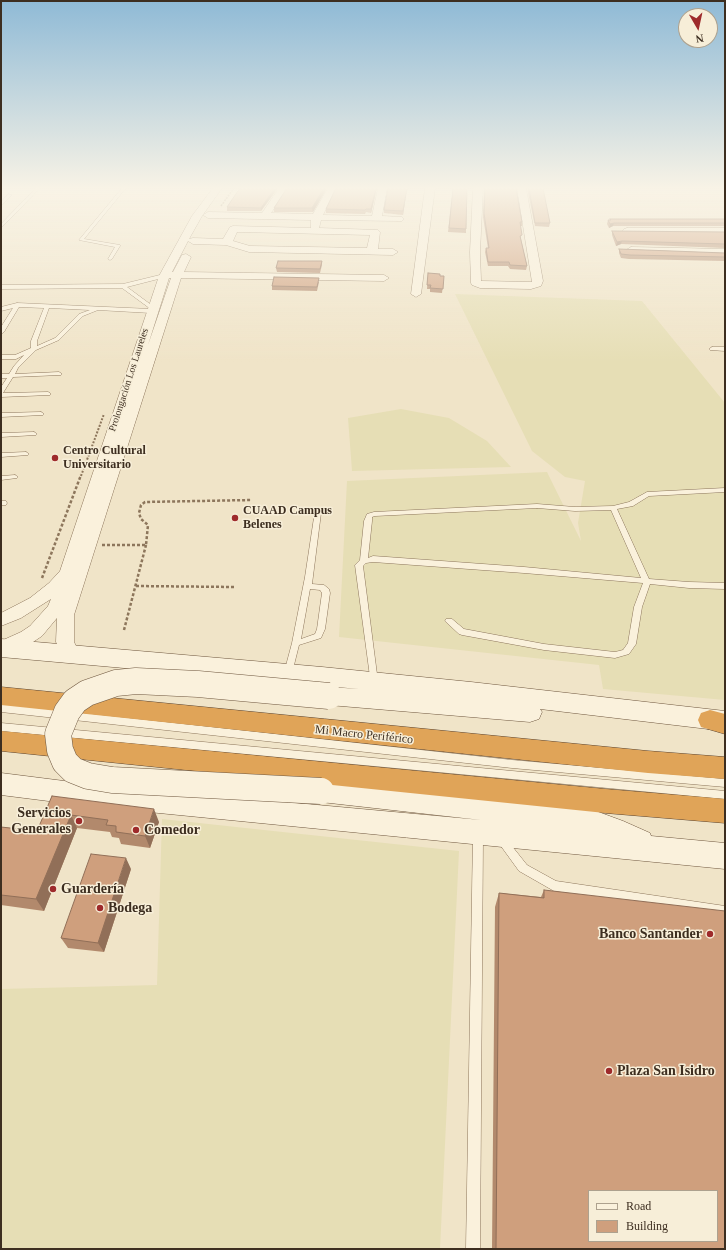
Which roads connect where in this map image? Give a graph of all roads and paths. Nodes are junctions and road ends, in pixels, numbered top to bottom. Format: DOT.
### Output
graph roads {
  1 [pos="118,246"];
  2 [pos="180,246"];
  3 [pos="190,246"];
  4 [pos="239,246"];
  5 [pos="312,246"];
  6 [pos="373,246"];
  7 [pos="422,246"];
  8 [pos="475,246"];
  9 [pos="532,246"];
  10 [pos="620,249"];
  11 [pos="311,251"];
  12 [pos="372,252"];
  13 [pos="394,252"];
  14 [pos="725,252"];
  15 [pos="110,259"];
  16 [pos="177,275"];
  17 [pos="164,276"];
  18 [pos="384,278"];
  19 [pos="123,286"];
  20 [pos="1,287"];
  21 [pos="416,294"];
  22 [pos="17,305"];
  23 [pos="47,306"];
  24 [pos="101,308"];
  25 [pos="1,309"];
  26 [pos="152,310"];
  27 [pos="1,332"];
  28 [pos="34,349"];
  29 [pos="712,349"];
  30 [pos="725,349"];
  31 [pos="1,357"];
  32 [pos="59,374"];
  33 [pos="1,376"];
  34 [pos="10,376"];
  35 [pos="134,385"];
  36 [pos="1,392"];
  37 [pos="48,394"];
  38 [pos="1,395"];
  39 [pos="41,414"];
  40 [pos="1,415"];
  41 [pos="34,434"];
  42 [pos="1,435"];
  43 [pos="26,454"];
  44 [pos="1,455"];
  45 [pos="16,477"];
  46 [pos="1,478"];
  47 [pos="725,490"];
  48 [pos="252,500"];
  49 [pos="613,508"];
  50 [pos="317,513"];
  51 [pos="146,545"];
  52 [pos="90,546"];
  53 [pos="364,561"];
  54 [pos="68,570"];
  55 [pos="647,582"];
  56 [pos="136,586"];
  57 [pos="307,586"];
  58 [pos="725,586"];
  59 [pos="236,587"];
  60 [pos="65,600"];
  61 [pos="1,620"];
  62 [pos="449,621"];
  63 [pos="124,630"];
  64 [pos="296,642"];
  65 [pos="1,648"];
  66 [pos="70,654"];
  67 [pos="288,673"];
  68 [pos="374,682"];
  69 [pos="1,696"];
  70 [pos="1,708"];
  71 [pos="631,711"];
  72 [pos="720,722"];
  73 [pos="1,727"];
  74 [pos="1,741"];
  75 [pos="725,768"];
  76 [pos="725,783"];
  77 [pos="1,784"];
  78 [pos="725,794"];
  79 [pos="725,811"];
  80 [pos="488,833"];
  81 [pos="656,849"];
  82 [pos="725,856"];
  83 [pos="725,911"];
  84 [pos="473,1249"];
  1 -- 15 [label="lane"];
  2 -- 17 [label="street, Prolongación Los Laureles"];
  3 -- 16 [label="street, Prolongación Los Laureles"];
  4 -- 11 [label="street"];
  5 -- 11 [label="street"];
  6 -- 12 [label="street"];
  7 -- 21 [label="street"];
  8 -- 9 [label="street"];
  10 -- 14 [label="street"];
  11 -- 12 [label="street"];
  12 -- 13 [label="street"];
  16 -- 17 [label="street"];
  16 -- 18 [label="street"];
  16 -- 35 [label="street, Prolongación Los Laureles"];
  17 -- 19 [label="lane"];
  17 -- 26 [label="street, Prolongación Los Laureles"];
  19 -- 20 [label="lane"];
  19 -- 26 [label="lane"];
  22 -- 23 [label="lane"];
  22 -- 25 [label="lane"];
  22 -- 27 [label="lane"];
  23 -- 24 [label="lane"];
  23 -- 28 [label="lane"];
  24 -- 26 [label="lane"];
  24 -- 28 [label="lane"];
  26 -- 35 [label="street, Prolongación Los Laureles"];
  28 -- 31 [label="lane"];
  28 -- 34 [label="lane"];
  29 -- 30 [label="lane"];
  32 -- 34 [label="lane"];
  33 -- 34 [label="lane"];
  34 -- 36 [label="lane"];
  35 -- 52 [label="street, Prolongación Los Laureles"];
  35 -- 54 [label="street, Prolongación Los Laureles"];
  37 -- 38 [label="lane"];
  39 -- 40 [label="lane"];
  41 -- 42 [label="lane"];
  43 -- 44 [label="lane"];
  45 -- 46 [label="lane"];
  47 -- 49 [label="lane"];
  48 -- 51 [label="path"];
  49 -- 53 [label="lane"];
  49 -- 55 [label="lane"];
  50 -- 57 [label="lane"];
  51 -- 52 [label="path"];
  51 -- 56 [label="path"];
  52 -- 60 [label="street, Prolongación Los Laureles"];
  53 -- 55 [label="lane"];
  53 -- 68 [label="lane"];
  54 -- 60 [label="street, Prolongación Los Laureles"];
  54 -- 61 [label="street"];
  55 -- 58 [label="lane"];
  55 -- 62 [label="lane"];
  56 -- 59 [label="path"];
  56 -- 63 [label="path"];
  57 -- 64 [label="lane"];
  57 -- 64 [label="lane"];
  60 -- 65 [label="street, Prolongación Los Laureles"];
  60 -- 66 [label="street, Prolongación Los Laureles"];
  64 -- 67 [label="lane"];
  65 -- 66 [label="main road"];
  66 -- 67 [label="main road"];
  67 -- 68 [label="main road"];
  68 -- 71 [label="main road"];
  69 -- 75 [label="highway"];
  70 -- 76 [label="lane, Mi Macro Periférico"];
  71 -- 72 [label="main road"];
  71 -- 81 [label="main road, bridge"];
  73 -- 78 [label="lane"];
  74 -- 79 [label="highway"];
  77 -- 80 [label="main road"];
  80 -- 81 [label="main road"];
  80 -- 83 [label="lane"];
  80 -- 84 [label="lane"];
  81 -- 82 [label="main road"];
}
